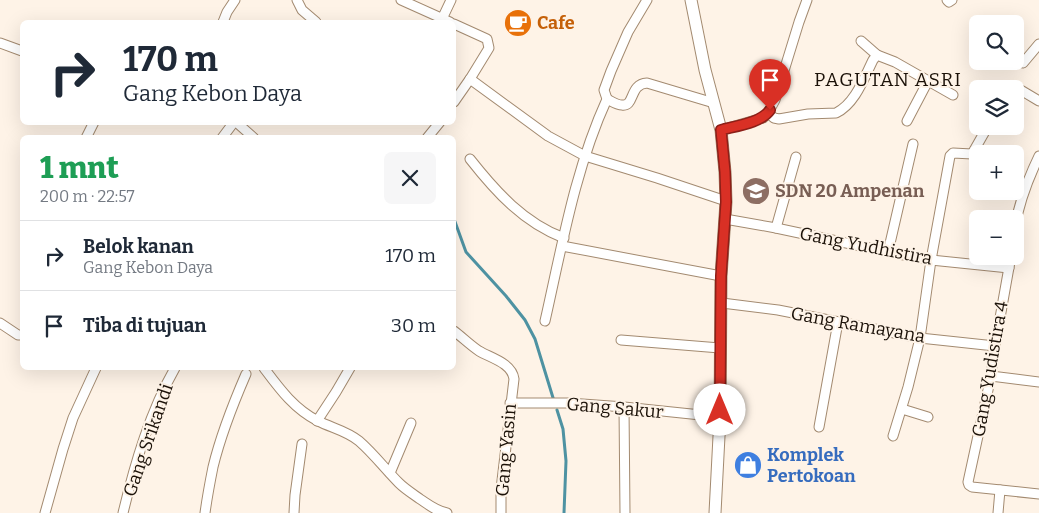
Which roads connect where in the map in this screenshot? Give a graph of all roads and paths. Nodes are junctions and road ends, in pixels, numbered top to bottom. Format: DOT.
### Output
graph roads {
  1 [pos="235,0"];
  2 [pos="297,0"];
  3 [pos="401,0"];
  4 [pos="451,0"];
  5 [pos="647,0"];
  6 [pos="691,0"];
  7 [pos="807,0"];
  8 [pos="947,0"];
  9 [pos="952,0"];
  10 [pos="223,20"];
  11 [pos="314,20"];
  12 [pos="444,20"];
  13 [pos="446,20"];
  14 [pos="456,25"];
  15 [pos="861,41"];
  16 [pos="0,43"];
  17 [pos="1039,44"];
  18 [pos="20,50"];
  19 [pos="877,55"];
  20 [pos="1024,62"];
  21 [pos="470,79"];
  22 [pos="928,81"];
  23 [pos="1024,92"];
  24 [pos="953,95"];
  25 [pos="456,99"];
  26 [pos="607,99"];
  27 [pos="1036,100"];
  28 [pos="714,104"];
  29 [pos="768,113"];
  30 [pos="907,121"];
  31 [pos="233,125"];
  32 [pos="239,125"];
  33 [pos="438,125"];
  34 [pos="721,130"];
  35 [pos="224,135"];
  36 [pos="250,135"];
  37 [pos="429,135"];
  38 [pos="983,135"];
  39 [pos="913,144"];
  40 [pos="585,156"];
  41 [pos="1039,156"];
  42 [pos="796,157"];
  43 [pos="470,159"];
  44 [pos="726,202"];
  45 [pos="1017,210"];
  46 [pos="725,219"];
  47 [pos="776,228"];
  48 [pos="563,242"];
  49 [pos="888,252"];
  50 [pos="931,260"];
  51 [pos="1010,265"];
  52 [pos="1009,268"];
  53 [pos="721,276"];
  54 [pos="722,303"];
  55 [pos="545,321"];
  56 [pos="0,322"];
  57 [pos="838,322"];
  58 [pos="456,333"];
  59 [pos="20,335"];
  60 [pos="920,338"];
  61 [pos="621,340"];
  62 [pos="995,346"];
  63 [pos="720,348"];
  64 [pos="95,370"];
  65 [pos="174,370"];
  66 [pos="266,370"];
  67 [pos="349,370"];
  68 [pos="246,374"];
  69 [pos="991,376"];
  70 [pos="1039,382"];
  71 [pos="510,403"];
  72 [pos="624,407"];
  73 [pos="902,409"];
  74 [pos="720,417"];
  75 [pos="928,417"];
  76 [pos="317,420"];
  77 [pos="411,423"];
  78 [pos="818,427"];
  79 [pos="893,436"];
  80 [pos="302,444"];
  81 [pos="390,473"];
  82 [pos="1000,490"];
  83 [pos="1039,494"];
  84 [pos="45,513"];
  85 [pos="123,513"];
  86 [pos="205,513"];
  87 [pos="294,513"];
  88 [pos="447,513"];
  89 [pos="501,513"];
  90 [pos="625,513"];
  91 [pos="715,513"];
  92 [pos="998,513"];
  1 -- 10 [label="street"];
  2 -- 11 [label="street"];
  3 -- 12 [label="street"];
  4 -- 13 [label="street"];
  5 -- 26 [label="street"];
  6 -- 28 [label="street"];
  7 -- 29 [label="street"];
  8 -- 9 [label="street"];
  14 -- 21 [label="street"];
  15 -- 19 [label="street"];
  16 -- 18 [label="street"];
  17 -- 20 [label="street"];
  19 -- 22 [label="street"];
  19 -- 29 [label="street"];
  21 -- 25 [label="street"];
  21 -- 40 [label="street"];
  22 -- 24 [label="street"];
  22 -- 30 [label="street"];
  23 -- 27 [label="street"];
  26 -- 28 [label="street"];
  26 -- 40 [label="street"];
  28 -- 34 [label="street"];
  29 -- 34 [label="street"];
  31 -- 35 [label="street"];
  32 -- 36 [label="street"];
  33 -- 37 [label="street"];
  34 -- 44 [label="street"];
  38 -- 50 [label="street"];
  39 -- 49 [label="street"];
  40 -- 44 [label="street"];
  40 -- 48 [label="street"];
  41 -- 45 [label="street"];
  42 -- 47 [label="street"];
  43 -- 48 [label="street"];
  44 -- 46 [label="street"];
  46 -- 47 [label="street, Gang Yudhistira"];
  46 -- 53 [label="street"];
  47 -- 49 [label="street, Gang Yudhistira"];
  48 -- 53 [label="street"];
  48 -- 55 [label="street"];
  49 -- 50 [label="street, Gang Yudhistira"];
  50 -- 52 [label="street, Gang Yudhistira"];
  50 -- 60 [label="street"];
  51 -- 52 [label="street, Gang Yudistira 4"];
  52 -- 62 [label="street, Gang Yudistira 4"];
  53 -- 54 [label="street"];
  54 -- 57 [label="street, Gang Ramayana"];
  54 -- 63 [label="street"];
  56 -- 59 [label="street"];
  57 -- 60 [label="street, Gang Ramayana"];
  57 -- 78 [label="street"];
  58 -- 71 [label="street, Gang Yasin"];
  60 -- 62 [label="street, Gang Ramayana"];
  60 -- 73 [label="street"];
  61 -- 63 [label="street"];
  62 -- 69 [label="street, Gang Yudistira 4"];
  63 -- 74 [label="street"];
  64 -- 84 [label="street"];
  65 -- 85 [label="street, Gang Srikandi"];
  66 -- 76 [label="street"];
  67 -- 76 [label="street"];
  68 -- 86 [label="street"];
  69 -- 70 [label="street"];
  69 -- 82 [label="street, Gang Yudistira 4"];
  71 -- 72 [label="street, Gang Sakur"];
  71 -- 89 [label="street, Gang Yasin"];
  72 -- 74 [label="street, Gang Sakur"];
  72 -- 90 [label="street"];
  73 -- 75 [label="street"];
  73 -- 79 [label="street"];
  74 -- 91 [label="street"];
  76 -- 81 [label="street"];
  77 -- 81 [label="street"];
  80 -- 87 [label="street"];
  81 -- 88 [label="street"];
  82 -- 83 [label="street"];
  82 -- 92 [label="street"];
}
